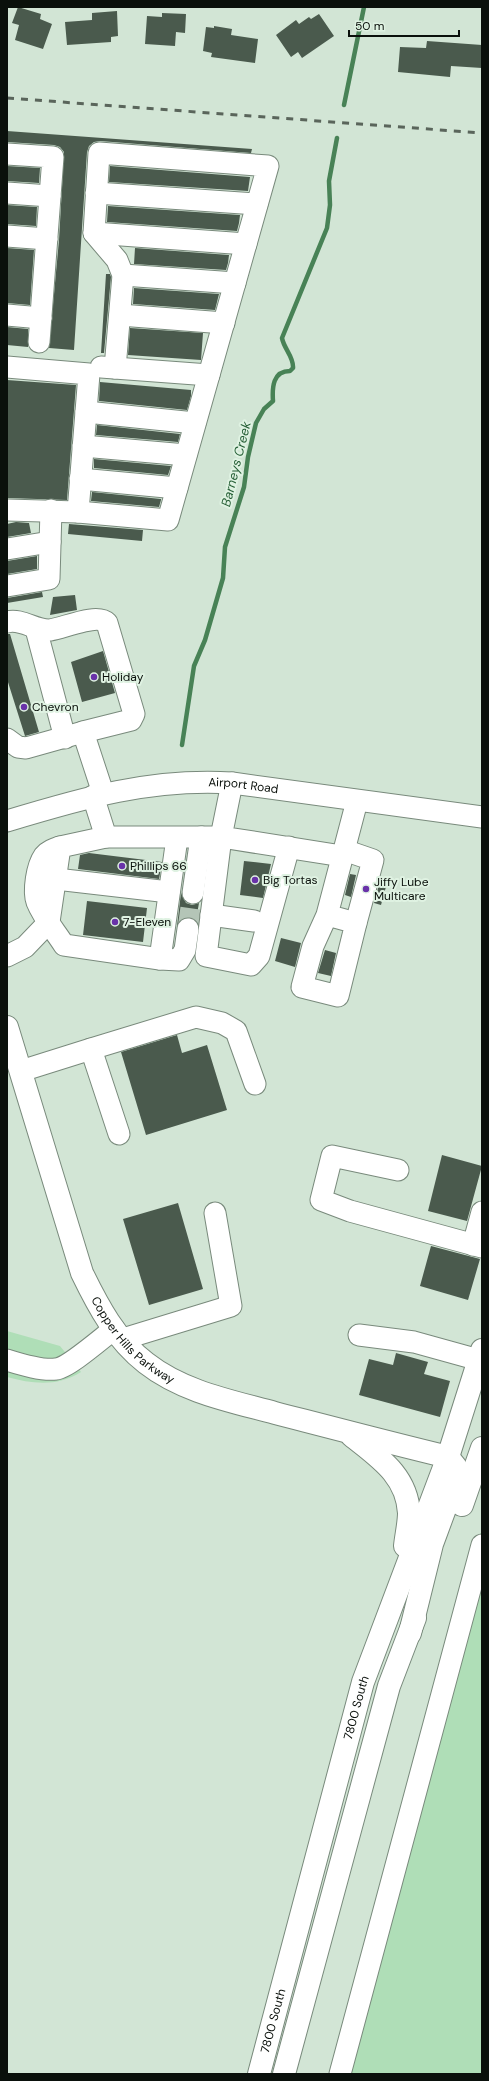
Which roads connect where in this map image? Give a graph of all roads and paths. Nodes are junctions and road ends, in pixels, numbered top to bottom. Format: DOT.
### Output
graph roads {
  1 [pos="7,154"];
  2 [pos="7,193"];
  3 [pos="96,193"];
  4 [pos="50,196"];
  5 [pos="257,204"];
  6 [pos="94,233"];
  7 [pos="7,236"];
  8 [pos="47,239"];
  9 [pos="246,244"];
  10 [pos="123,276"];
  11 [pos="235,283"];
  12 [pos="7,315"];
  13 [pos="120,316"];
  14 [pos="41,318"];
  15 [pos="224,323"];
  16 [pos="39,342"];
  17 [pos="7,367"];
  18 [pos="115,368"];
  19 [pos="89,374"];
  20 [pos="209,375"];
  21 [pos="86,412"];
  22 [pos="195,422"];
  23 [pos="83,446"];
  24 [pos="186,455"];
  25 [pos="80,479"];
  26 [pos="177,488"];
  27 [pos="7,510"];
  28 [pos="51,510"];
  29 [pos="78,512"];
  30 [pos="50,542"];
  31 [pos="7,549"];
  32 [pos="7,586"];
  33 [pos="7,622"];
  34 [pos="36,629"];
  35 [pos="74,735"];
  36 [pos="7,739"];
  37 [pos="232,783"];
  38 [pos="98,794"];
  39 [pos="357,801"];
  40 [pos="482,817"];
  41 [pos="7,821"];
  42 [pos="211,837"];
  43 [pos="106,838"];
  44 [pos="177,838"];
  45 [pos="60,847"];
  46 [pos="289,847"];
  47 [pos="343,853"];
  48 [pos="56,879"];
  49 [pos="169,892"];
  50 [pos="193,893"];
  51 [pos="211,915"];
  52 [pos="327,915"];
  53 [pos="254,921"];
  54 [pos="49,922"];
  55 [pos="356,923"];
  56 [pos="188,929"];
  57 [pos="7,956"];
  58 [pos="160,959"];
  59 [pos="7,1026"];
  60 [pos="91,1049"];
  61 [pos="21,1071"];
  62 [pos="255,1084"];
  63 [pos="119,1134"];
  64 [pos="398,1170"];
  65 [pos="482,1212"];
  66 [pos="216,1214"];
  67 [pos="478,1246"];
  68 [pos="119,1334"];
  69 [pos="359,1335"];
  70 [pos="481,1355"];
  71 [pos="7,1360"];
  72 [pos="348,1433"];
  73 [pos="482,1448"];
  74 [pos="448,1458"];
  75 [pos="482,1545"];
  76 [pos="401,1578"];
  77 [pos="410,1633"];
  78 [pos="259,2074"];
  79 [pos="284,2074"];
  80 [pos="340,2074"];
  1 -- 4 [label="street"];
  2 -- 4 [label="street"];
  3 -- 5 [label="street"];
  3 -- 5 [label="street"];
  3 -- 6 [label="street"];
  4 -- 8 [label="street"];
  5 -- 9 [label="street"];
  6 -- 9 [label="street"];
  6 -- 10 [label="street"];
  7 -- 8 [label="street"];
  8 -- 14 [label="street"];
  9 -- 11 [label="street"];
  10 -- 11 [label="street"];
  10 -- 13 [label="street"];
  11 -- 15 [label="street"];
  12 -- 14 [label="street"];
  13 -- 15 [label="street"];
  13 -- 18 [label="street"];
  14 -- 16 [label="street"];
  15 -- 20 [label="street"];
  17 -- 19 [label="street"];
  18 -- 19 [label="street"];
  18 -- 20 [label="street"];
  19 -- 21 [label="street"];
  20 -- 22 [label="street"];
  21 -- 22 [label="street"];
  21 -- 23 [label="street"];
  22 -- 24 [label="street"];
  23 -- 24 [label="street"];
  23 -- 25 [label="street"];
  24 -- 26 [label="street"];
  25 -- 26 [label="street"];
  25 -- 29 [label="street"];
  26 -- 29 [label="street"];
  27 -- 28 [label="street"];
  28 -- 29 [label="street"];
  28 -- 30 [label="street"];
  30 -- 31 [label="street"];
  30 -- 32 [label="street"];
  33 -- 34 [label="street"];
  34 -- 35 [label="street"];
  34 -- 35 [label="street"];
  35 -- 36 [label="street"];
  35 -- 38 [label="street"];
  37 -- 38 [label="street, Airport Road"];
  37 -- 39 [label="street, Airport Road"];
  37 -- 42 [label="street"];
  38 -- 41 [label="street, Airport Road"];
  38 -- 43 [label="street"];
  39 -- 40 [label="street, Airport Road"];
  39 -- 47 [label="street"];
  42 -- 44 [label="street"];
  42 -- 46 [label="street"];
  42 -- 50 [label="street"];
  42 -- 51 [label="street"];
  43 -- 44 [label="street"];
  43 -- 45 [label="street"];
  44 -- 49 [label="street"];
  45 -- 48 [label="street"];
  45 -- 54 [label="street"];
  46 -- 47 [label="street"];
  46 -- 51 [label="street"];
  47 -- 52 [label="street"];
  47 -- 55 [label="street"];
  48 -- 49 [label="street"];
  48 -- 54 [label="street"];
  49 -- 58 [label="street"];
  51 -- 53 [label="street"];
  52 -- 55 [label="street"];
  52 -- 55 [label="street"];
  54 -- 57 [label="street"];
  54 -- 58 [label="street"];
  56 -- 58 [label="street"];
  59 -- 61 [label="main road, Copper Hills Parkway"];
  60 -- 61 [label="street"];
  60 -- 62 [label="street"];
  60 -- 63 [label="street"];
  61 -- 68 [label="main road, Copper Hills Parkway"];
  64 -- 67 [label="street"];
  65 -- 67 [label="street"];
  66 -- 68 [label="street"];
  68 -- 71 [label="street"];
  68 -- 72 [label="main road, Copper Hills Parkway"];
  69 -- 70 [label="street"];
  70 -- 74 [label="main road, 7800 South"];
  72 -- 74 [label="main road, Copper Hills Parkway"];
  72 -- 76 [label="main road"];
  73 -- 77 [label="main road, 7800 South"];
  74 -- 76 [label="main road, 7800 South"];
  74 -- 77 [label="main road"];
  75 -- 80 [label="street"];
  76 -- 78 [label="main road, 7800 South"];
  77 -- 79 [label="main road, 7800 South"];
}
